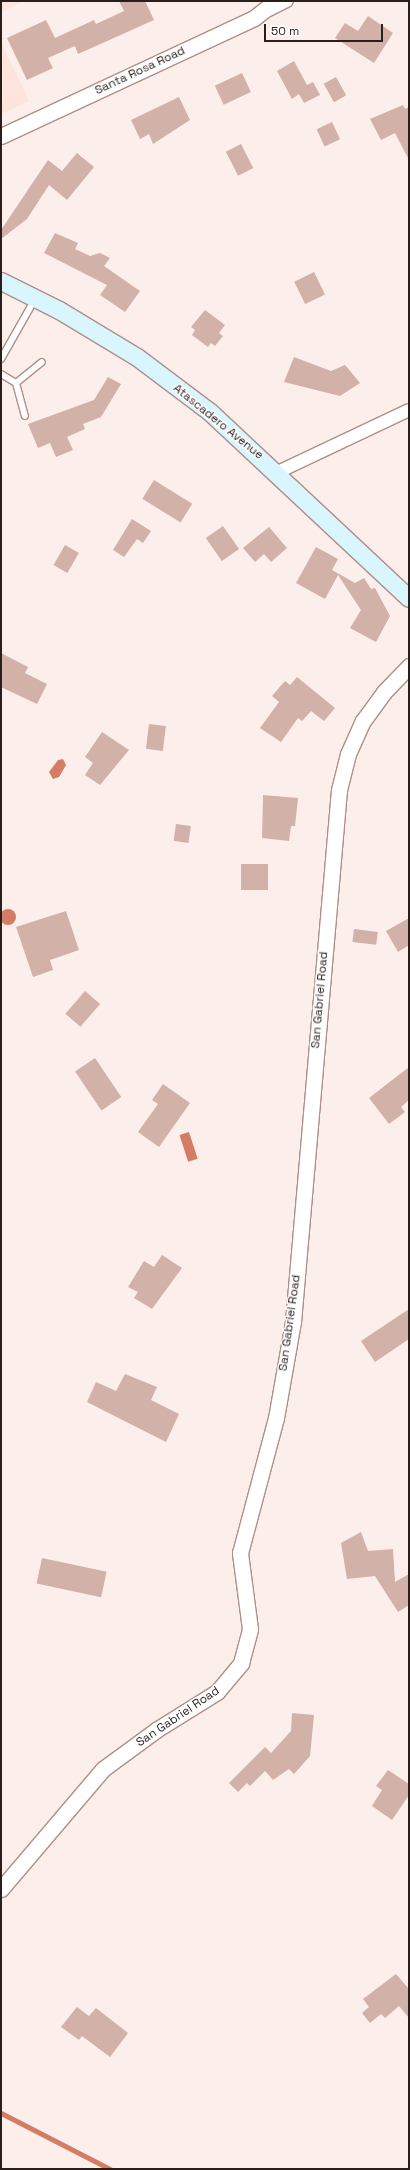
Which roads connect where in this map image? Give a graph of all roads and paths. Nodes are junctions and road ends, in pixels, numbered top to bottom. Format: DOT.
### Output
graph roads {
  1 [pos="276,1"];
  2 [pos="287,1"];
  3 [pos="254,18"];
  4 [pos="1,136"];
  5 [pos="1,281"];
  6 [pos="36,299"];
  7 [pos="1,358"];
  8 [pos="42,362"];
  9 [pos="1,374"];
  10 [pos="16,383"];
  11 [pos="409,410"];
  12 [pos="25,416"];
  13 [pos="278,472"];
  14 [pos="409,598"];
  15 [pos="409,666"];
  16 [pos="1,1889"];
  1 -- 3 [label="street, Santa Rosa Road"];
  2 -- 3 [label="street"];
  3 -- 4 [label="street, Santa Rosa Road"];
  5 -- 6 [label="main road, Atascadero Avenue"];
  6 -- 7 [label="lane"];
  6 -- 13 [label="main road, Atascadero Avenue"];
  8 -- 10 [label="lane"];
  9 -- 10 [label="lane"];
  10 -- 12 [label="lane"];
  11 -- 13 [label="street"];
  13 -- 14 [label="main road, Atascadero Avenue"];
  15 -- 16 [label="street, San Gabriel Road"];
}
